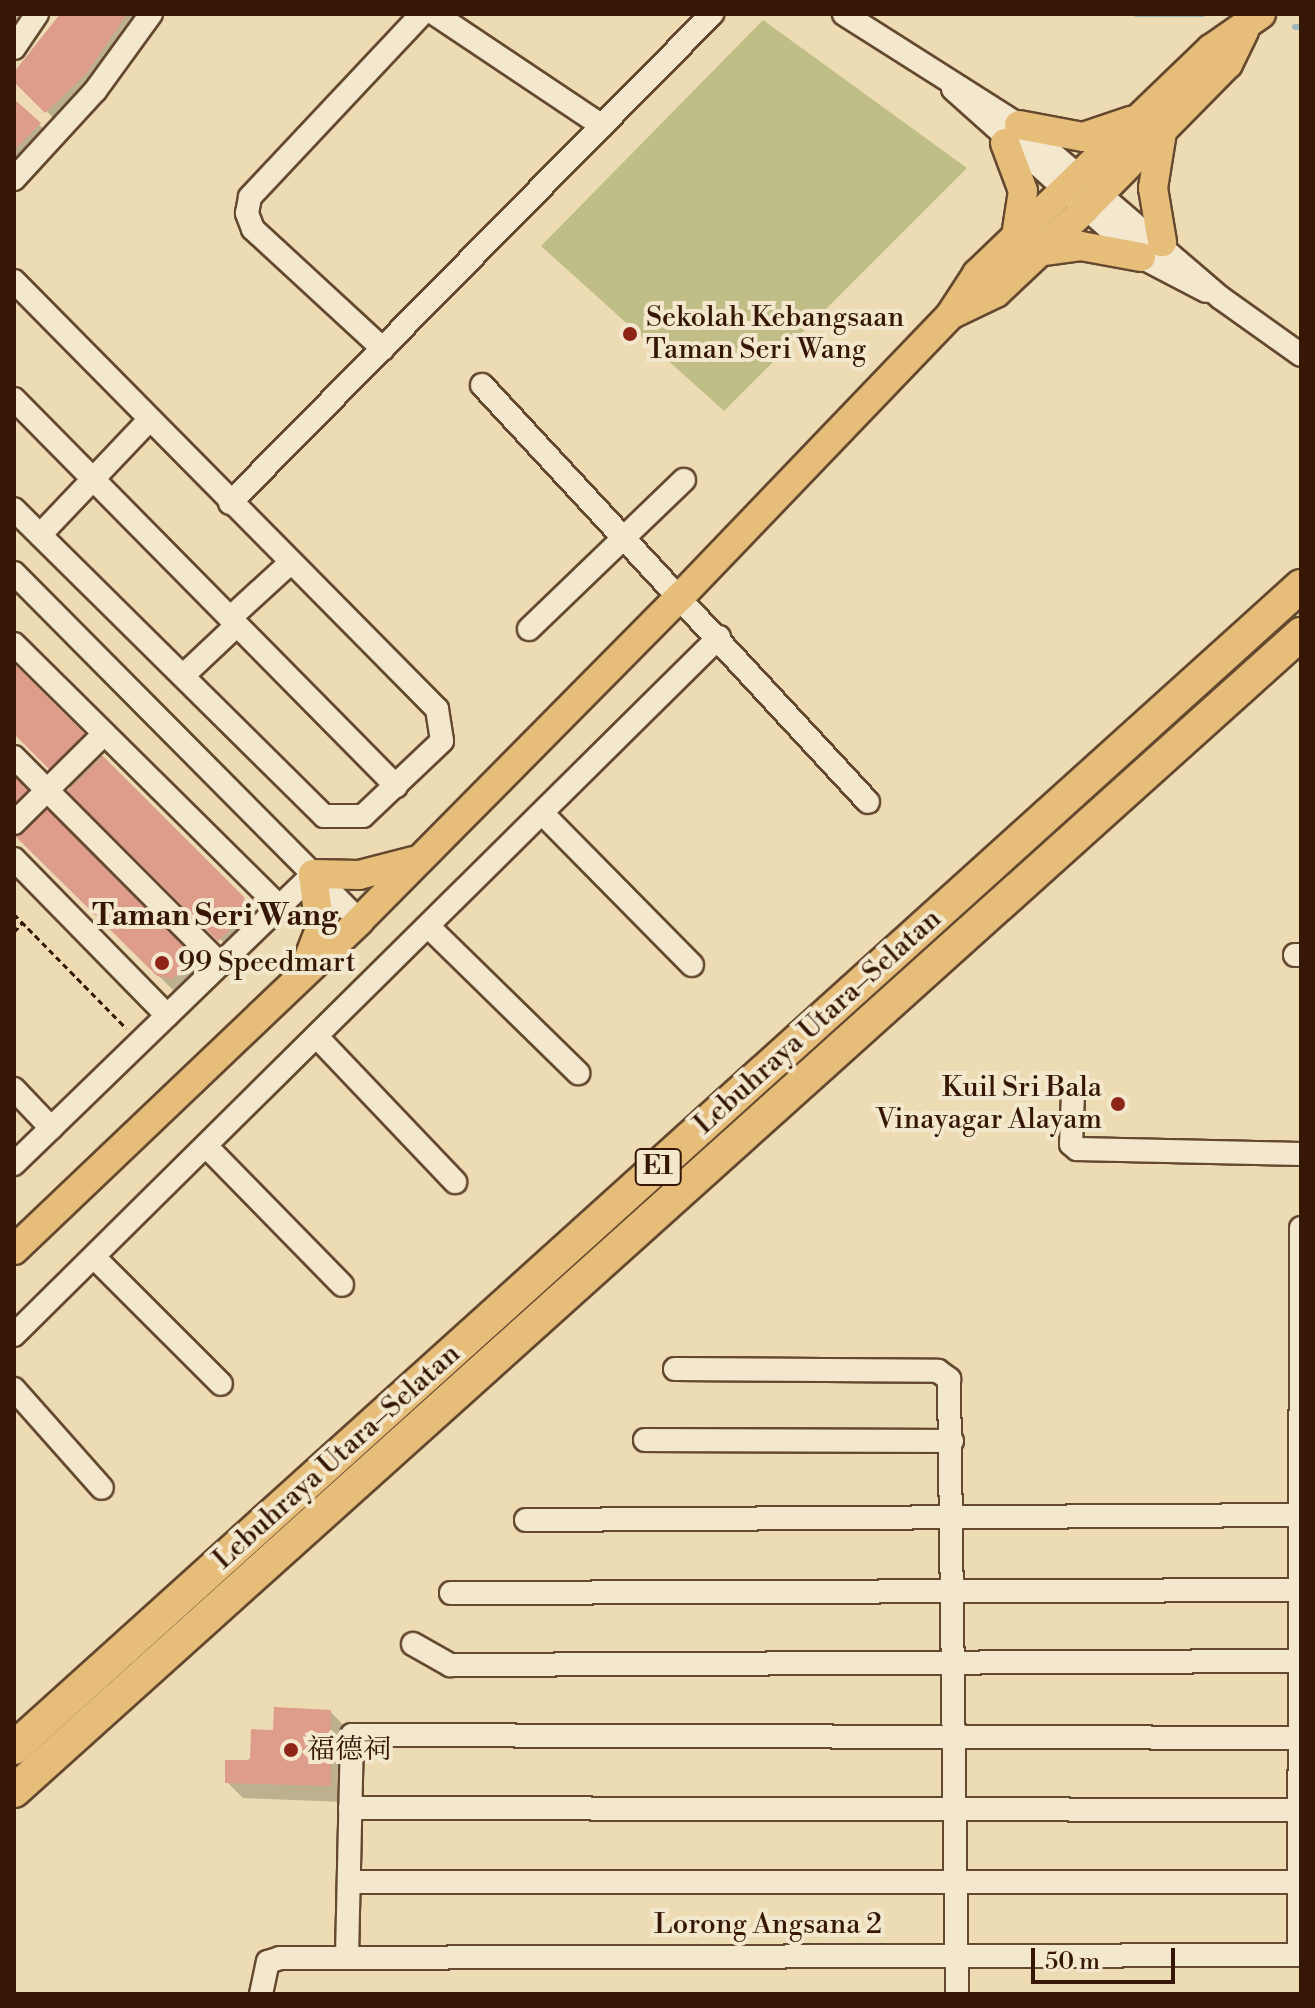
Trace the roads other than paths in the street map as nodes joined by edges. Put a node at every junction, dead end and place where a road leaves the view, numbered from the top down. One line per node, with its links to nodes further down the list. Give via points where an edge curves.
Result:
1 (37, 14): 8 (street)
2 (151, 14): 12 (street, via 95,91)
3 (422, 14): 17 (street, via 250,197 247,213 253,229)
4 (435, 14): 10 (street)
5 (712, 14): 10 (street)
6 (844, 14): 11 (street, via 944,79)
7 (1252, 22): 9 (main road, via 1228,64)
8 (14, 48)
9 (1152, 123): 11 (main road, via 1083,137); 13 (main road); 15 (main road)
10 (602, 126): 17 (street)
11 (1012, 134): 13 (street); 14 (main road)
12 (14, 179)
13 (1082, 192): 14 (main road); 15 (street)
14 (1027, 244): 15 (main road); 31 (main road, via 951,314)
15 (1152, 250): 18 (street)
16 (14, 281): 21 (street)
17 (383, 349): 24 (street)
18 (1301, 355)
19 (482, 385): 27 (street)
20 (14, 399): 22 (street)
21 (149, 420): 22 (street); 24 (street)
22 (94, 480): 26 (street); 32 (street)
23 (684, 480): 27 (street)
24 (230, 503): 28 (street)
25 (14, 509): 26 (street)
26 (40, 535): 37 (street)
27 (626, 536): 31 (street); 33 (street)
28 (290, 563): 32 (street); 40 (street, via 437,709 442,741)
29 (14, 573): 47 (street)
30 (1301, 586): 92 (highway, Lebuhraya Utara–Selatan / E1)
31 (681, 596): 35 (street); 46 (main road)
32 (234, 621): 37 (street); 40 (street)
33 (529, 629)
34 (1301, 634): 93 (highway, Lebuhraya Utara–Selatan / E1)
35 (719, 637): 42 (street); 43 (street)
36 (14, 644): 38 (street)
37 (186, 673): 40 (street, via 324,816 363,816)
38 (104, 734): 41 (street); 48 (street)
39 (14, 757): 41 (street)
40 (396, 786)
41 (47, 790): 44 (street); 51 (street)
42 (868, 802)
43 (543, 814): 50 (street); 52 (street)
44 (14, 823)
45 (14, 859): 54 (street)
46 (418, 860): 47 (main road, via 368,874); 49 (main road)
47 (313, 874): 48 (street); 49 (street); 53 (main road, via 320,929)
48 (279, 906): 51 (street)
49 (359, 921): 53 (main road)
50 (429, 927): 55 (street); 56 (street)
51 (220, 964): 54 (street)
52 (692, 965)
53 (302, 976): 64 (main road)
54 (167, 1015): 59 (street)
55 (318, 1038): 60 (street); 63 (street)
56 (578, 1073)
57 (14, 1089): 59 (street)
58 (1073, 1093): 61 (street, via 1071,1144 1077,1149)
59 (51, 1128): 62 (street)
60 (209, 1149): 68 (street); 69 (street)
61 (1301, 1154)
62 (14, 1164)
63 (455, 1182)
64 (41, 1227): 66 (main road); 67 (main road)
65 (1301, 1228): 73 (street)
66 (14, 1237)
67 (14, 1250)
68 (97, 1260): 70 (street); 72 (street)
69 (342, 1285)
70 (14, 1335)
71 (675, 1369): 76 (street, via 938,1371 952,1392)
72 (221, 1384)
73 (1301, 1386): 77 (street)
74 (14, 1389): 78 (street)
75 (645, 1440): 76 (street)
76 (952, 1441): 80 (street)
77 (1301, 1455): 79 (street)
78 (102, 1488)
79 (1300, 1515): 80 (street); 82 (street)
80 (953, 1516): 81 (street); 85 (street)
81 (526, 1520)
82 (1301, 1531): 83 (street)
83 (1300, 1590): 85 (street); 86 (street)
84 (451, 1593): 85 (street)
85 (953, 1593): 88 (street)
86 (1300, 1604): 89 (street)
87 (413, 1644): 88 (street, via 450,1665)
88 (954, 1660): 89 (street); 90 (street)
89 (1300, 1661): 91 (street)
90 (954, 1737): 91 (street); 94 (street, via 352,1735); 95 (street)
91 (1300, 1738): 96 (street)
92 (14, 1748)
93 (14, 1791)
94 (350, 1808): 95 (street); 97 (street)
95 (955, 1809): 96 (street); 98 (street)
96 (1299, 1810): 99 (street)
97 (349, 1882): 98 (street); 102 (street)
98 (955, 1882): 99 (street); 100 (street)
99 (1299, 1882): 101 (street)
100 (956, 1955): 101 (street, Lorong Angsana 2); 102 (street, Lorong Angsana 2); 104 (street)
101 (1300, 1955)
102 (347, 1956): 103 (street, Lorong Angsana 2, via 268,1962)
103 (261, 1994)
104 (957, 1994)

